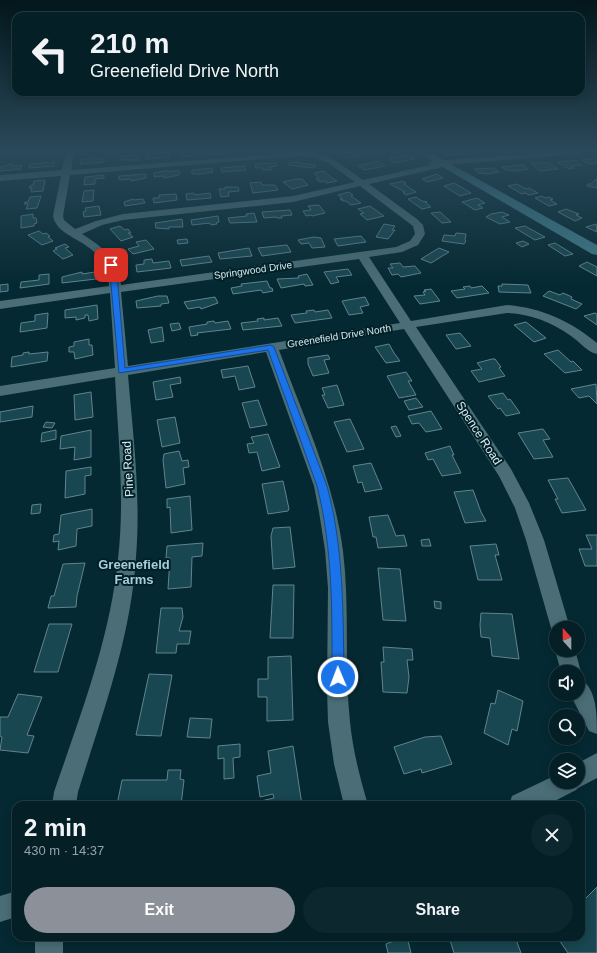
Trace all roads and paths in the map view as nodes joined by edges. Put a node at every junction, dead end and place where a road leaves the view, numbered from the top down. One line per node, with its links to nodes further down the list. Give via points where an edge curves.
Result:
1 (62, 196): 5 (street, Pine Road, via 58,216 63,224)
2 (299, 196): 5 (street, via 278,201 130,216 99,223)
3 (379, 196): 7 (street, Springwood Drive, via 414,221 420,230 418,239 408,247 398,250)
4 (501, 196): 6 (main road)
5 (75, 233): 8 (street, Pine Road, via 94,244 106,256 114,274)
6 (597, 251)
7 (362, 255): 8 (street, Springwood Drive); 10 (street, Spence Road)
8 (115, 289): 9 (street, Springwood Drive); 13 (street, Pine Road)
9 (0, 305)
10 (409, 325): 11 (street, Greenefield Drive North); 12 (street, Greenefield Drive North, via 520,309 552,318); 15 (street, Spence Road, via 505,473 523,508)
11 (271, 347): 13 (street, Greenefield Drive North); 22 (street, via 328,509 337,588 339,721 344,759)
12 (597, 350)
13 (121, 371): 14 (street, Greenefield Drive North); 21 (street, Pine Road, via 129,483 130,536 125,579 105,672)
14 (0, 391)
15 (558, 621)
16 (585, 701): 17 (street)
17 (597, 723)
18 (597, 766): 19 (street)
19 (585, 772)
20 (554, 789): 23 (street)
21 (65, 801)
22 (355, 801)
23 (529, 801)
24 (12, 905): 25 (street)
25 (0, 909)
26 (49, 941): 27 (street)
27 (49, 953)

